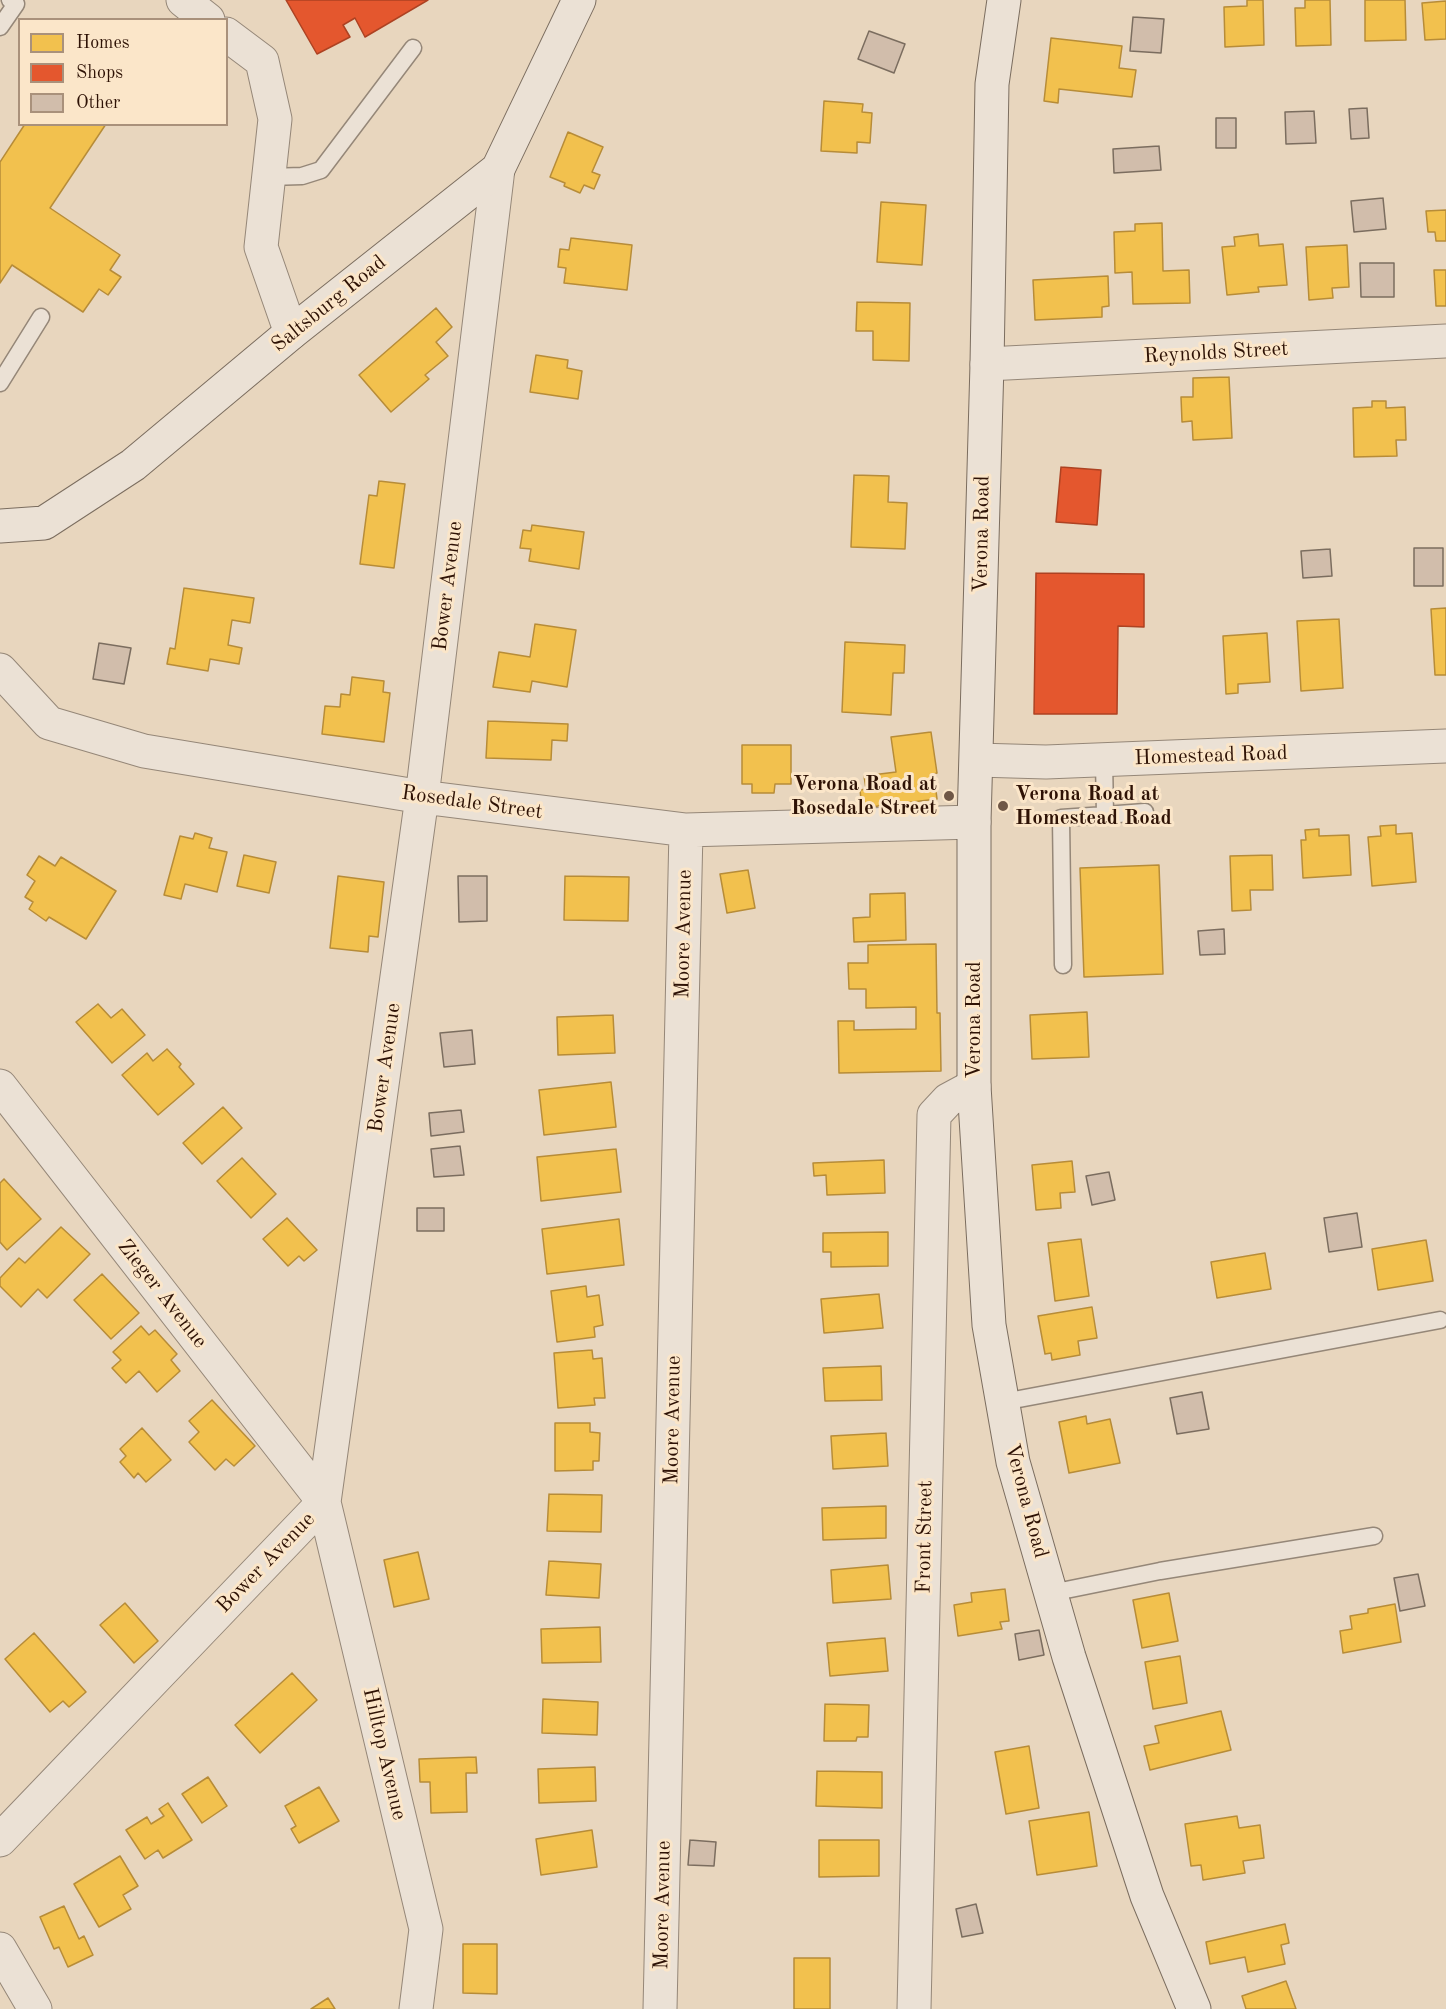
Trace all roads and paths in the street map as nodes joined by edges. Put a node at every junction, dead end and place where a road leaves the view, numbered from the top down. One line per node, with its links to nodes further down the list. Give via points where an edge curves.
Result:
1 (10, 0): 6 (lane, via 16,4)
2 (183, 0): 5 (street)
3 (579, 0): 9 (street, Saltsburg Road)
4 (1004, 0): 14 (street, Verona Road, via 992,84)
5 (206, 18)
6 (0, 27)
7 (228, 36): 10 (street, via 262,61 275,119)
8 (413, 48): 10 (lane, via 321,170 302,176)
9 (498, 169): 12 (street, Saltsburg Road); 21 (street, Bower Avenue)
10 (269, 177): 12 (street, via 261,247)
11 (41, 317): 15 (lane)
12 (291, 333): 16 (street, Saltsburg Road, via 133,465 44,523)
13 (1446, 341): 14 (street, Reynolds Street)
14 (987, 364): 19 (street, Verona Road)
15 (0, 383)
16 (0, 526)
17 (0, 670): 21 (street, Rosedale Street, via 49,723 144,751)
18 (1446, 746): 20 (street, Homestead Road)
19 (977, 760): 20 (street, Homestead Road); 24 (street, Verona Road)
20 (1104, 760): 23 (lane)
21 (422, 797): 25 (street, Rosedale Street); 31 (street, Bower Avenue)
22 (1145, 812): 23 (lane)
23 (1105, 815): 26 (lane, via 1061,818)
24 (974, 822): 25 (street, Rosedale Street); 28 (street, Verona Road)
25 (686, 830): 38 (street, Moore Avenue)
26 (1062, 965)
27 (0, 1086): 31 (street, Zieger Avenue)
28 (974, 1086): 30 (street, Verona Road, via 989,1325); 39 (street, Front Street, via 948,1100 934,1115)
29 (1440, 1320): 30 (lane)
30 (1003, 1402): 33 (street, Verona Road, via 1013,1462)
31 (324, 1502): 34 (street, Bower Avenue); 37 (street, Hilltop Avenue, via 426,1929)
32 (1374, 1536): 33 (lane)
33 (1051, 1593): 40 (street, Verona Road, via 1147,1896)
34 (0, 1840)
35 (0, 1949): 36 (street)
36 (35, 2009)
37 (416, 2009)
38 (660, 2009)
39 (914, 2009)
40 (1194, 2009)

